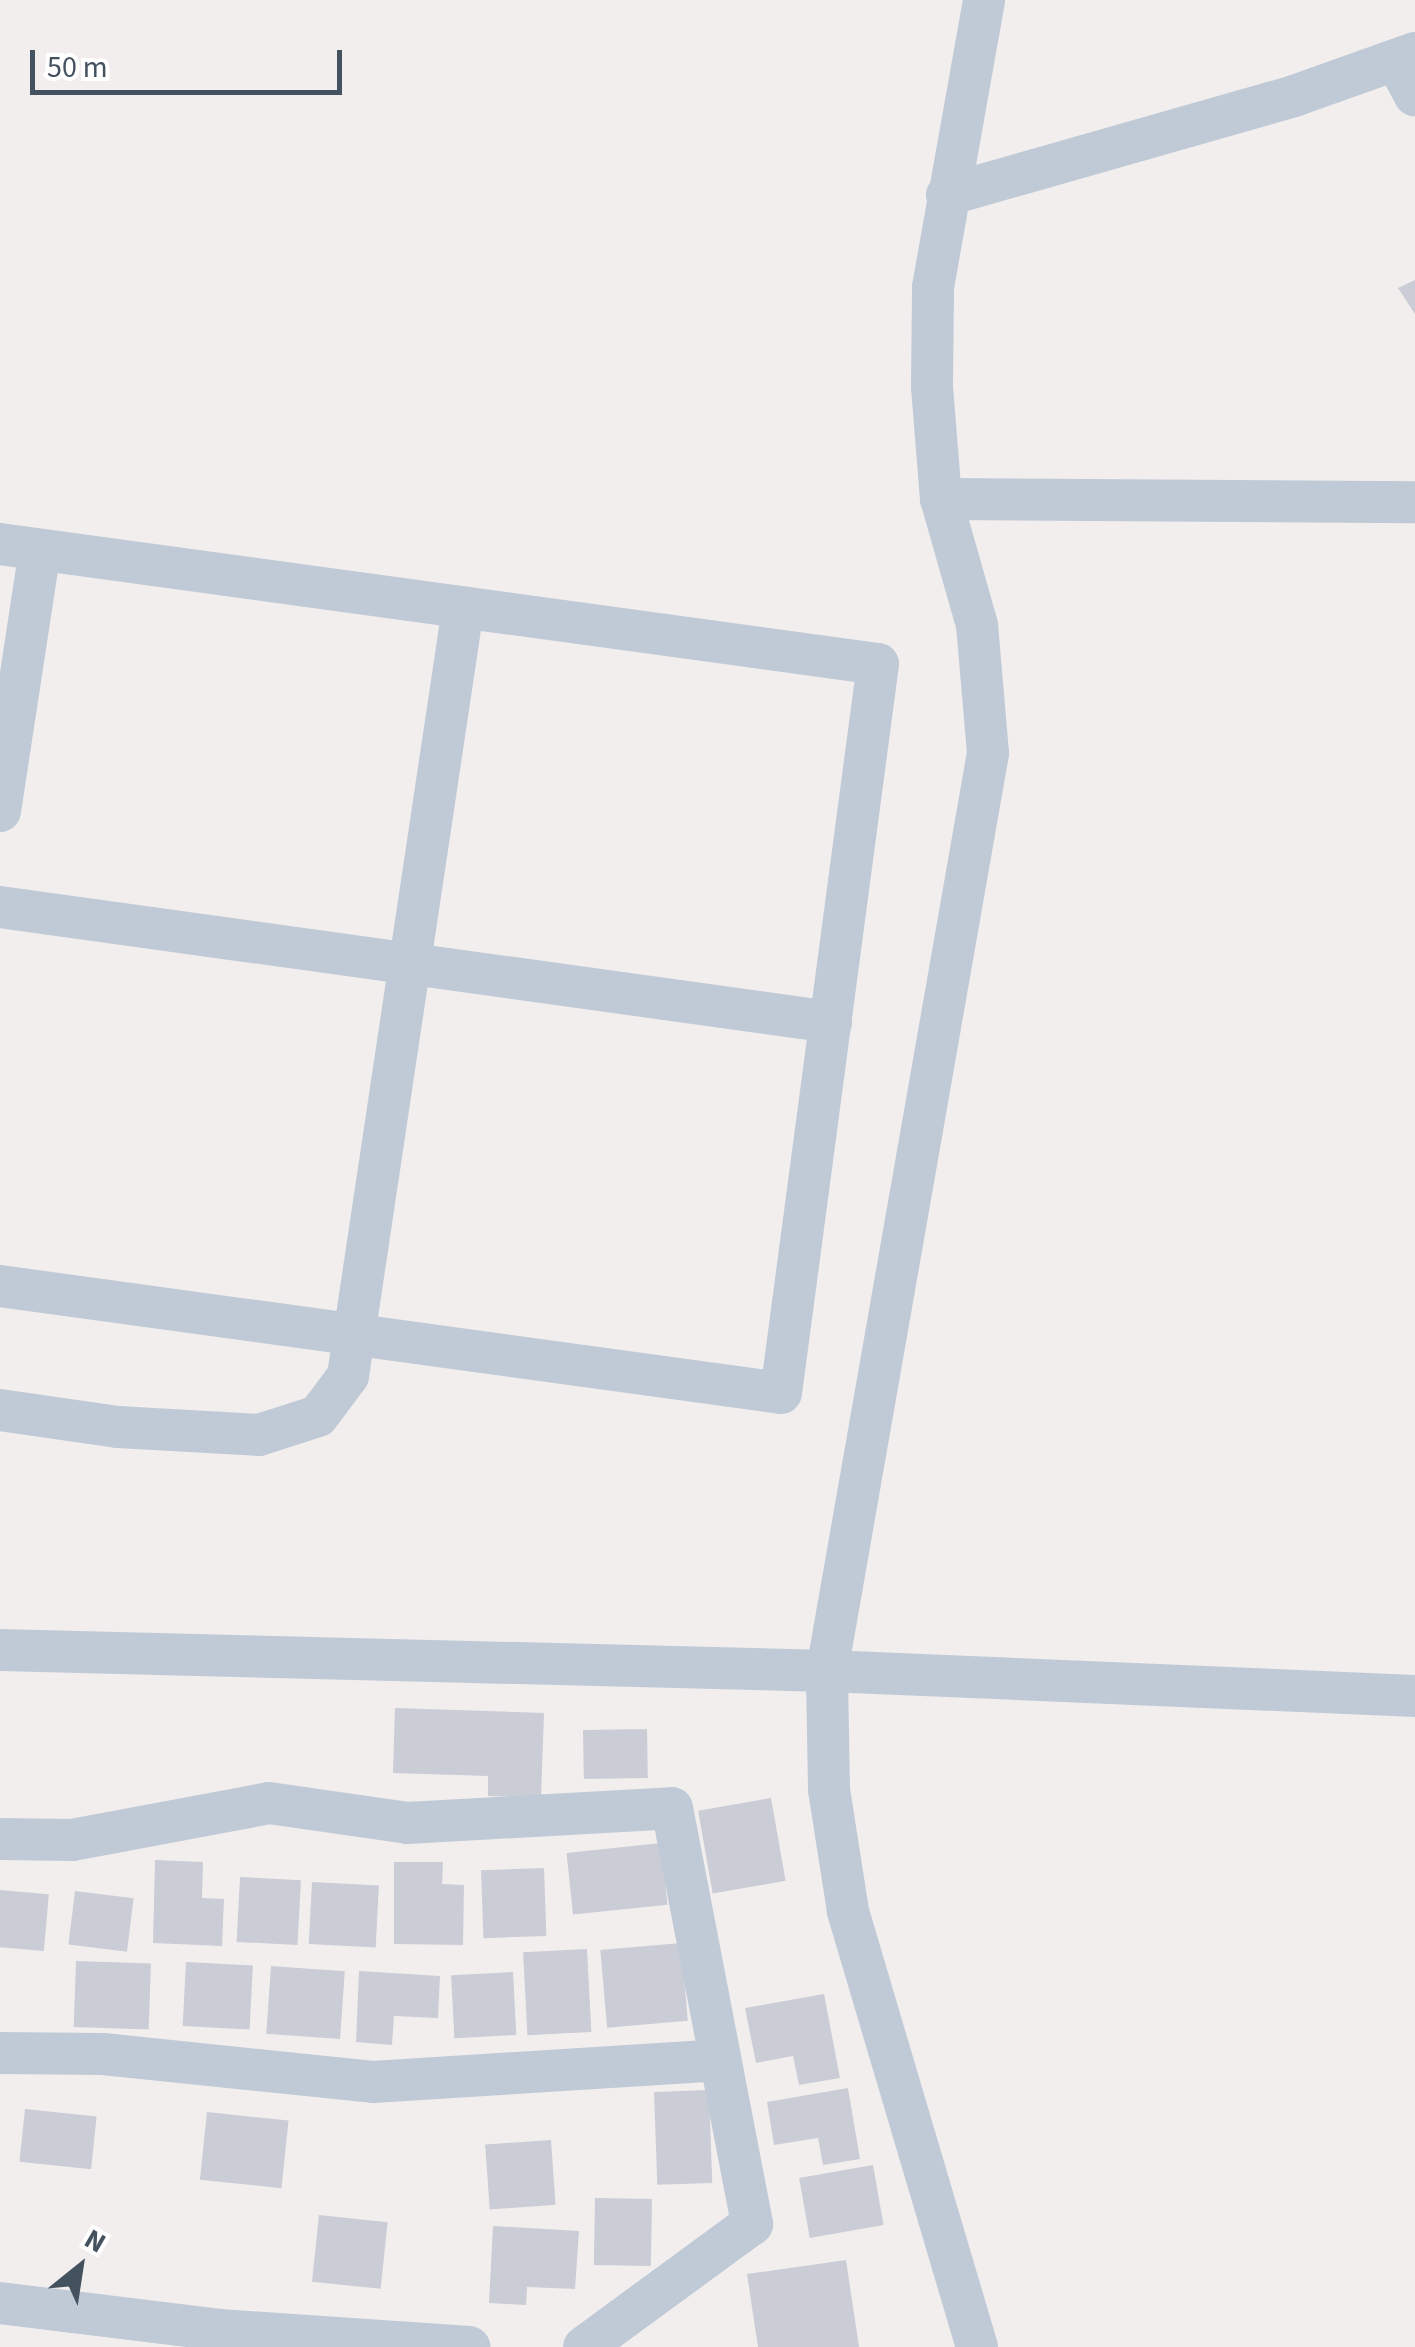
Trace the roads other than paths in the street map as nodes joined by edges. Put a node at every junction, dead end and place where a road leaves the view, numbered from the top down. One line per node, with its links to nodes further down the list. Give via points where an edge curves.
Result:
1 (984, 0): 3 (street)
2 (1409, 70): 3 (street, via 1294,96)
3 (948, 195): 4 (street, via 933,287)
4 (942, 498): 5 (street); 16 (street, via 977,625 988,753)
5 (1415, 502)
6 (20, 547): 7 (street); 8 (street)
7 (463, 608): 10 (street); 11 (street, via 878,664)
8 (0, 811)
9 (0, 907): 10 (street)
10 (412, 964): 11 (street); 13 (street)
11 (831, 1022): 13 (street, via 781,1393)
12 (0, 1286): 13 (street)
13 (359, 1335): 14 (street, via 353,1364 332,1402 318,1416 280,1431 244,1436 118,1427)
14 (0, 1410)
15 (0, 1650): 16 (street)
16 (826, 1672): 17 (street); 24 (street, via 829,1790 848,1911)
17 (1415, 1696)
18 (0, 1838): 20 (street, via 72,1840 269,1802 407,1823 672,1808)
19 (0, 2053): 20 (street, via 103,2054 373,2082)
20 (718, 2060): 23 (street, via 752,2224)
21 (0, 2303): 22 (street, via 219,2330)
22 (469, 2347)
23 (584, 2347)
24 (977, 2347)

